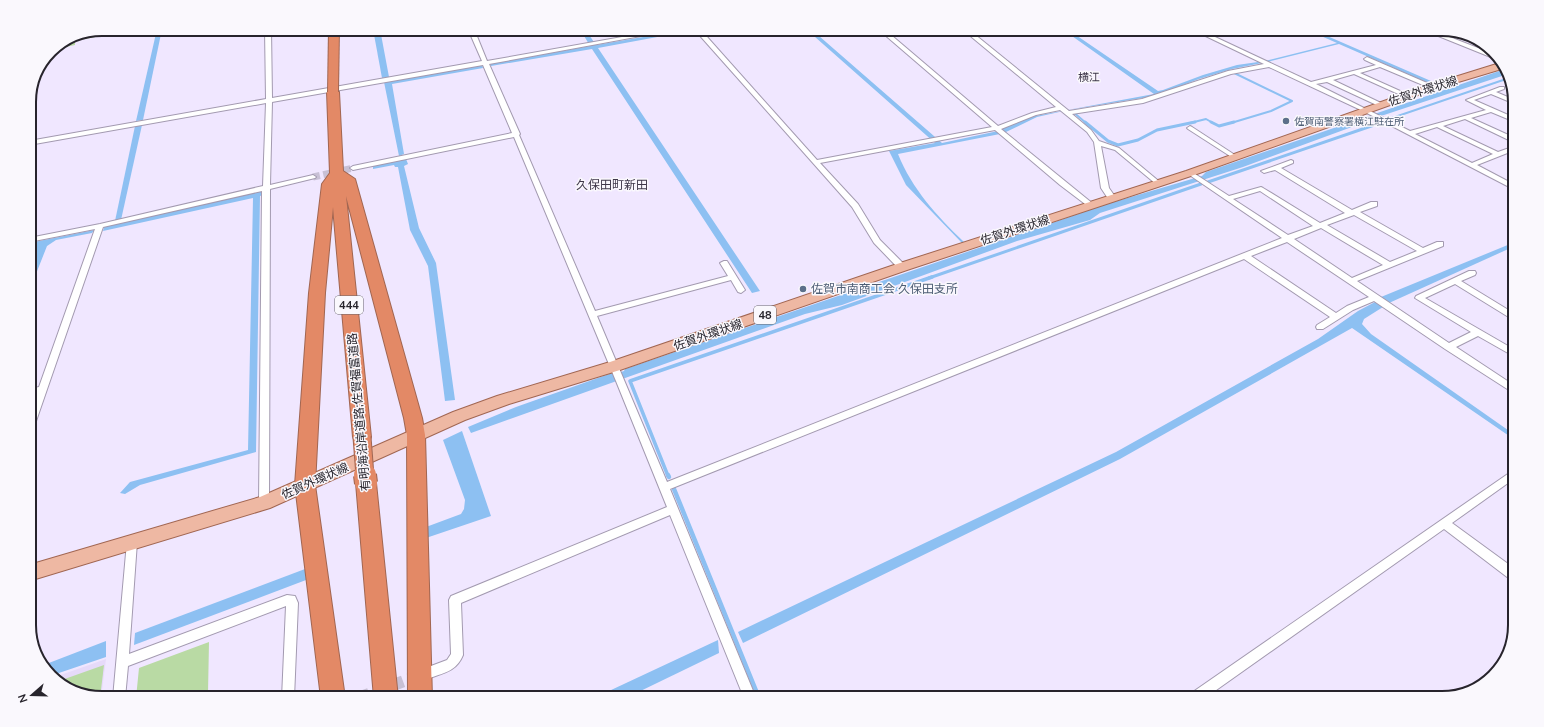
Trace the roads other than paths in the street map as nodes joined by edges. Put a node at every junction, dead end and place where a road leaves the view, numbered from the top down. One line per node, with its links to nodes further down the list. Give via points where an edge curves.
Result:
1 (268, 36): 24 (street)
2 (334, 36): 48 (highway, 有明海沿岸道路;佐賀福富道路 / 444, bridge, via 333,92)
3 (474, 36): 13 (street)
4 (636, 36): 13 (street)
5 (702, 36): 42 (street)
6 (889, 36): 33 (street)
7 (974, 36): 26 (street)
8 (1209, 36): 12 (street)
9 (1442, 36): 10 (street)
10 (1488, 54)
11 (1367, 59): 14 (street)
12 (1266, 63): 18 (street); 26 (street, via 1151,99)
13 (487, 64): 24 (street); 35 (street)
14 (1381, 64): 16 (street); 19 (street)
15 (1498, 67): 19 (main road, 佐賀外環状線 / 48)
16 (1354, 72): 17 (street); 22 (street)
17 (1326, 79): 18 (street); 28 (street)
18 (1311, 84): 27 (street)
19 (1432, 87): 22 (main road, 佐賀外環状線 / 48)
20 (1502, 88): 21 (street)
21 (1490, 92): 23 (street); 25 (street, via 1469,100)
22 (1407, 96): 28 (main road, 佐賀外環状線 / 48)
23 (1508, 99)
24 (269, 100): 37 (street); 53 (street)
25 (1491, 110): 29 (street); 30 (street)
26 (1069, 111): 33 (street, via 1034,114); 38 (street)
27 (1366, 111): 28 (main road, 佐賀外環状線 / 48); 41 (main road, 佐賀外環状線 / 48)
28 (1380, 111): 34 (street)
29 (1465, 117): 31 (street); 36 (street)
30 (1508, 117)
31 (1437, 125): 34 (street); 40 (street)
32 (1190, 128): 41 (street)
33 (1000, 130): 42 (street); 57 (street)
34 (1410, 133): 44 (street)
35 (517, 134): 45 (street); 75 (street)
36 (1508, 138)
37 (36, 142)
38 (1097, 142): 51 (street, via 1118,149); 54 (street, via 1105,188)
39 (1508, 151): 40 (street)
40 (1499, 155): 44 (street)
41 (1234, 157): 50 (main road, 佐賀外環状線 / 48)
42 (816, 162): 68 (street, via 855,206 877,241)
43 (1291, 162): 46 (street)
44 (1472, 165): 52 (street)
45 (353, 168)
46 (1275, 168): 47 (street); 58 (street)
47 (1264, 171)
48 (337, 173): 87 (highway, via 348,180); 89 (highway, via 329,184 317,293); 102 (highway, 有明海沿岸道路;佐賀福富道路 / 444, bridge)
49 (313, 177): 53 (street)
50 (1196, 177): 51 (main road, 佐賀外環状線 / 48); 55 (street)
51 (1158, 183): 54 (main road, 佐賀外環状線 / 48)
52 (1508, 184)
53 (266, 189): 59 (street); 91 (street)
54 (1112, 198): 57 (main road, 佐賀外環状線 / 48)
55 (1228, 198): 60 (street, via 1262,189); 61 (street)
56 (1374, 204): 58 (street)
57 (1089, 206): 68 (main road, 佐賀外環状線 / 48)
58 (1353, 213): 60 (street); 64 (street)
59 (100, 226): 62 (street); 84 (street)
60 (1320, 226): 61 (street); 67 (street)
61 (1288, 238): 65 (street); 71 (street)
62 (36, 239)
63 (1440, 244): 64 (street)
64 (1423, 251): 67 (street)
65 (1244, 256): 77 (street); 90 (street)
66 (724, 263): 70 (street)
67 (1389, 265): 71 (street)
68 (902, 267): 82 (main road, 佐賀外環状線 / 48)
69 (1472, 273): 72 (street)
70 (733, 277): 73 (street); 75 (street)
71 (1351, 281): 74 (street)
72 (1455, 281): 76 (street); 79 (street, via 1419,298)
73 (741, 290)
74 (1375, 298): 77 (street); 80 (street)
75 (593, 314): 82 (street)
76 (1508, 314)
77 (1336, 317): 78 (street)
78 (1320, 327)
79 (1477, 333): 80 (street); 81 (street)
80 (1448, 347): 83 (street)
81 (1508, 350)
82 (616, 368): 87 (main road, 佐賀外環状線 / 48, via 503,400); 90 (street)
83 (1508, 386)
84 (42, 389): 85 (street); 86 (street)
85 (36, 390)
86 (36, 407)
87 (416, 435): 89 (main road, 佐賀外環状線 / 48); 103 (highway)
88 (1508, 478): 93 (street)
89 (305, 485): 91 (main road, 佐賀外環状線 / 48); 101 (highway)
90 (665, 487): 92 (street)
91 (264, 503): 94 (main road, 佐賀外環状線 / 48)
92 (674, 509): 98 (street, via 455,600 457,655 451,664); 104 (street)
93 (1444, 523): 96 (street); 105 (street)
94 (132, 542): 95 (main road, 佐賀外環状線 / 48); 97 (street)
95 (36, 571)
96 (1508, 571)
97 (122, 662): 99 (street); 100 (street, via 291,600)
98 (427, 673)
99 (120, 691)
100 (288, 691)
101 (331, 691)
102 (385, 691)
103 (420, 691)
104 (747, 691)
105 (1204, 691)

